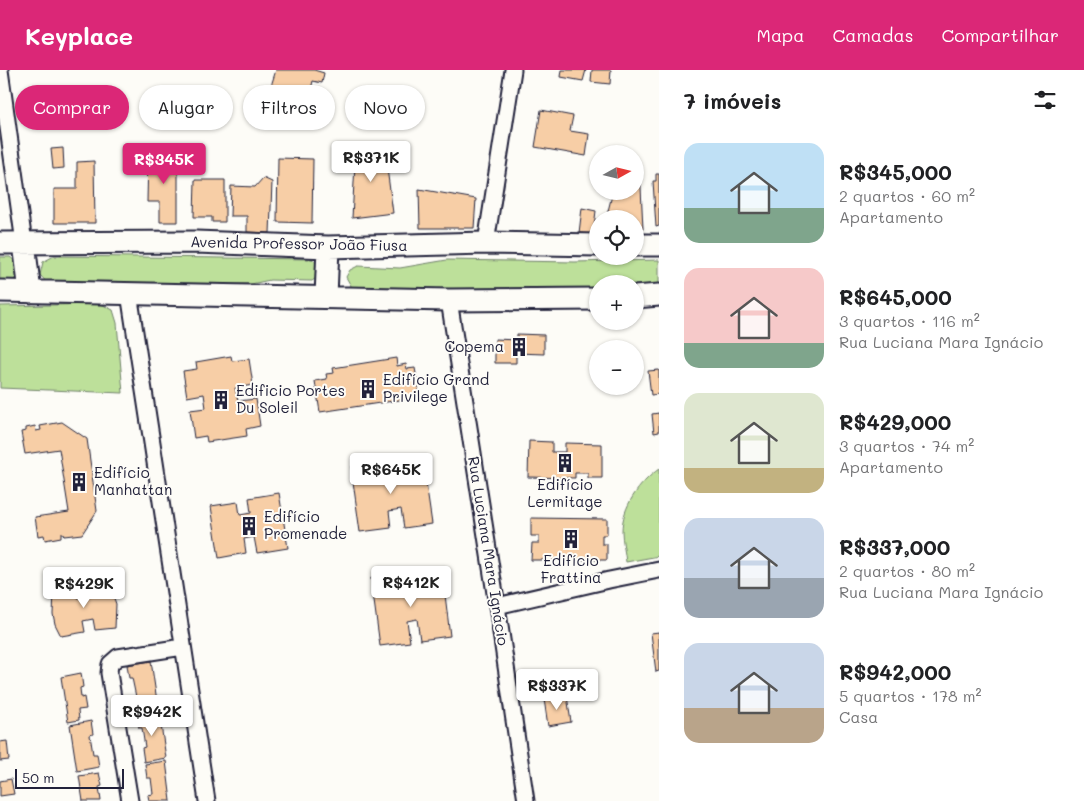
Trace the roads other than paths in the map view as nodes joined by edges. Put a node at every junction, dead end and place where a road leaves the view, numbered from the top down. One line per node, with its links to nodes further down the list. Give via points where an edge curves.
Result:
1 (0, 70): 4 (street)
2 (513, 70): 5 (street)
3 (0, 243): 4 (main road, Avenida Professor João Fiusa)
4 (24, 243): 9 (main road, Avenida Professor João Fiusa, via 196,242); 11 (main road)
5 (486, 243): 6 (main road, Avenida Professor João Fiusa); 9 (main road, Avenida Professor João Fiusa)
6 (589, 245)
7 (644, 245): 8 (main road)
8 (659, 245)
9 (328, 247): 15 (main road)
10 (0, 291): 11 (main road)
11 (30, 292): 12 (main road)
12 (129, 294): 15 (main road); 20 (street)
13 (659, 295): 14 (main road)
14 (644, 296)
15 (326, 297): 17 (main road)
16 (589, 299): 17 (main road)
17 (449, 300): 19 (street, Rua Luciana Mara Ignácio)
18 (659, 570): 19 (street)
19 (497, 606): 23 (street, Rua Luciana Mara Ignácio)
20 (183, 647): 21 (street, via 118,657 110,664); 22 (street)
21 (130, 801)
22 (207, 801)
23 (526, 801)

